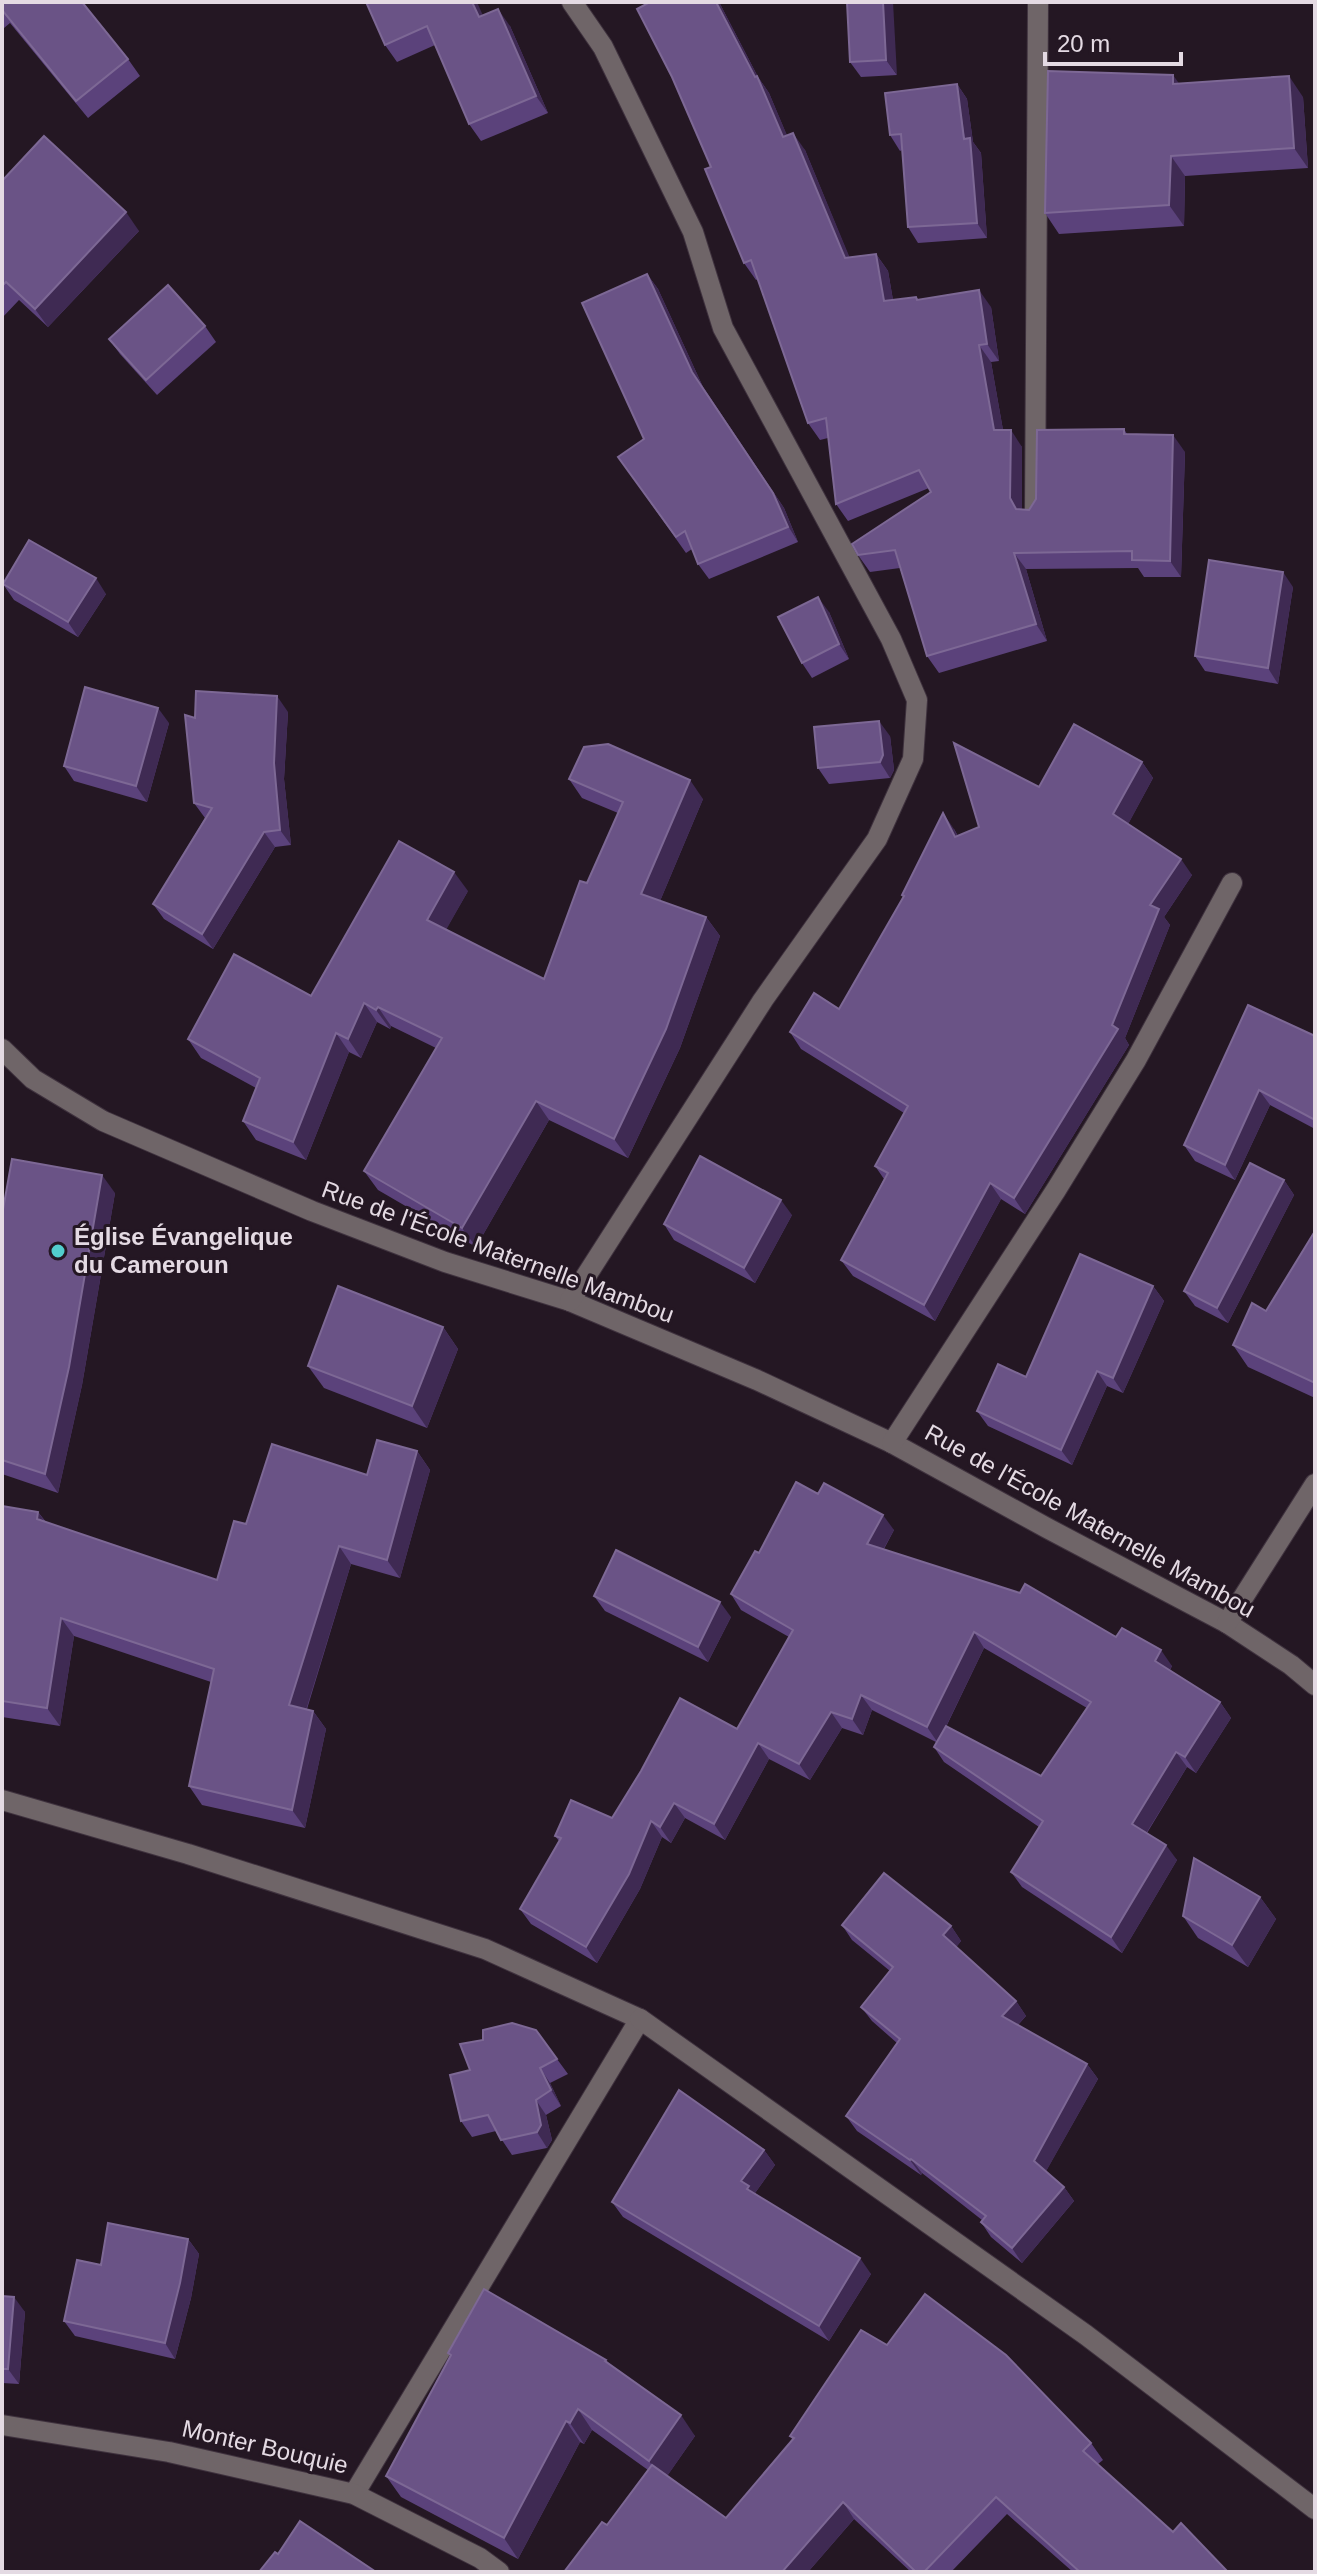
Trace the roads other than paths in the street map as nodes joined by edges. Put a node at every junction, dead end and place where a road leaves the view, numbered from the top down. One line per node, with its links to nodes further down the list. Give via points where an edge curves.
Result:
1 (572, 2): 6 (street, via 603,47 693,232 723,328 891,639 917,700 913,759 877,839 763,1000)
2 (1038, 2): 3 (street)
3 (1035, 515)
4 (1232, 883): 7 (street, via 1136,1060)
5 (2, 1049): 6 (street, Rue de l'École Maternelle Mambou, via 33,1079 103,1121 445,1262)
6 (570, 1301): 7 (street, Rue de l'École Maternelle Mambou)
7 (892, 1443): 9 (street, Rue de l'École Maternelle Mambou)
8 (1315, 1484): 9 (street)
9 (1227, 1623): 10 (street, Rue de l'École Maternelle Mambou)
10 (1315, 1685)
11 (2, 1800): 12 (street, via 485,1949)
12 (640, 2019): 14 (street); 15 (street, via 1086,2335)
13 (2, 2425): 14 (street, Monter Bouquie, via 169,2452)
14 (354, 2494): 16 (street, Monter Bouquie)
15 (1315, 2509)
16 (499, 2572)

